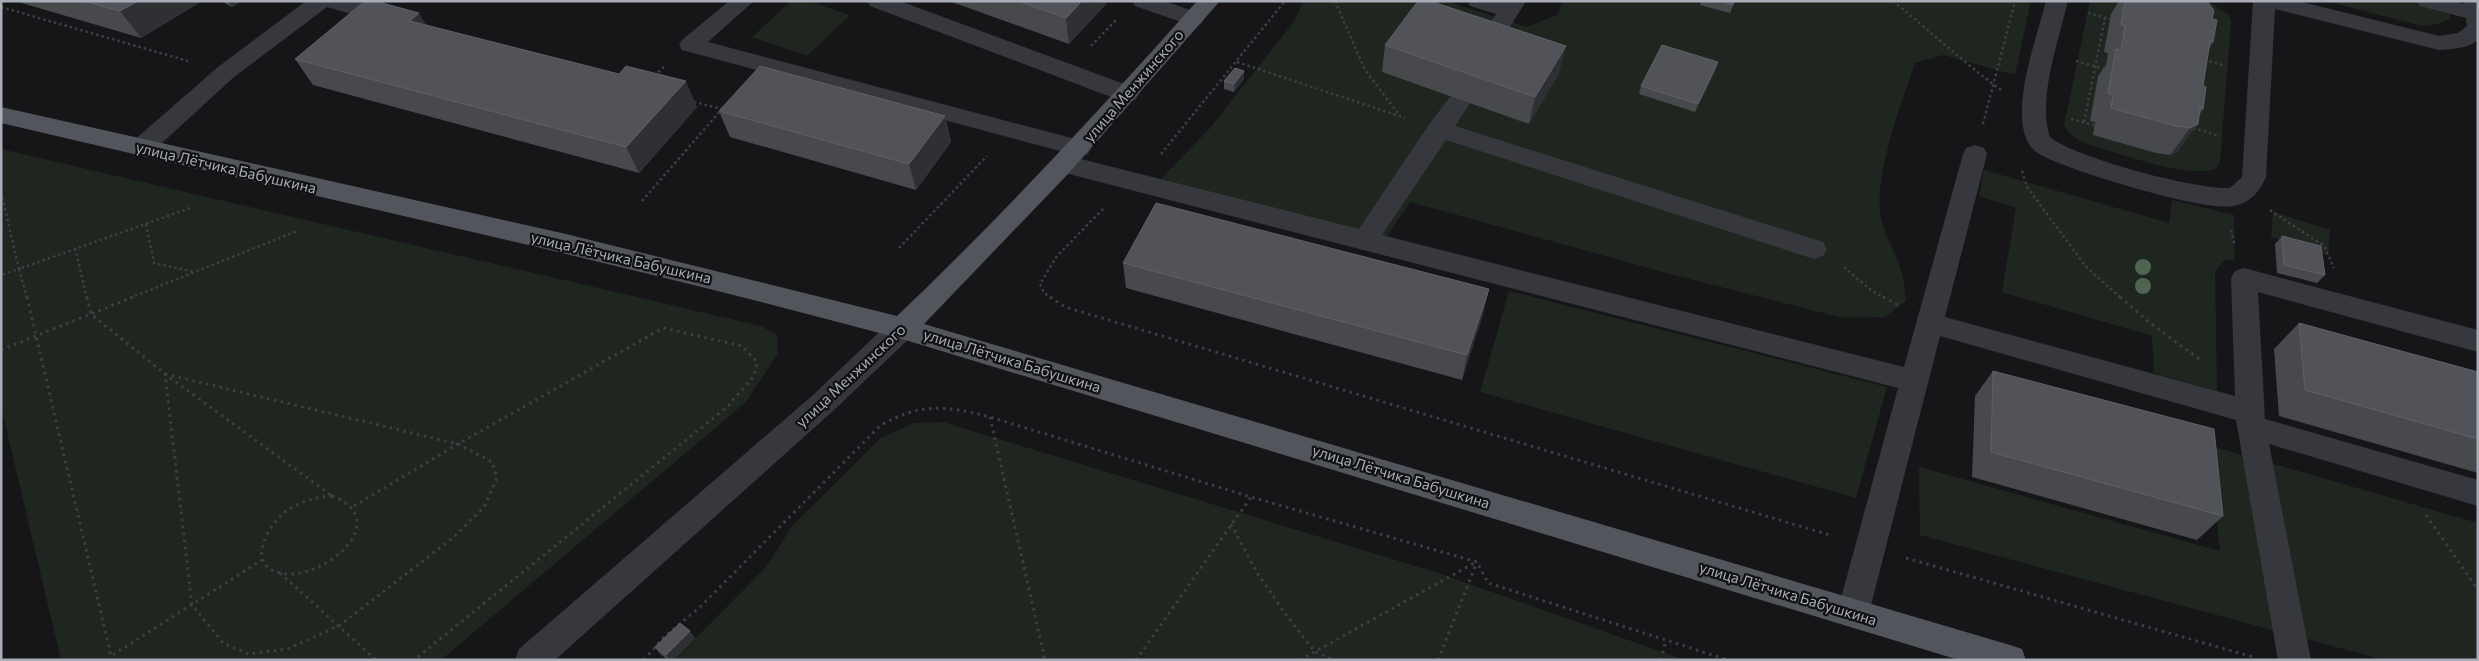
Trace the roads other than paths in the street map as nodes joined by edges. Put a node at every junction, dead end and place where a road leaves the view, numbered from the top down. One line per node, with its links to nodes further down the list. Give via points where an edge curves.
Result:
1 (321, 1): 21 (street, via 226,72)
2 (330, 1): 15 (street)
3 (743, 1): 23 (street, via 690,45)
4 (878, 1): 17 (street)
5 (1144, 1): 14 (street)
6 (1209, 1): 14 (main road, улица Менжинского)
7 (1478, 1): 12 (street)
8 (2057, 1): 9 (street, via 2035,97 2033,120 2039,140 2065,156 2219,199 2242,192 2254,177)
9 (2264, 1)
10 (2269, 1): 13 (street, via 2439,43 2464,40 2478,28)
11 (2428, 1): 13 (street)
12 (1512, 6): 16 (street)
13 (2476, 8)
14 (1193, 19): 17 (main road, улица Менжинского)
15 (414, 25)
16 (1489, 43)
17 (1127, 94): 23 (main road, улица Менжинского)
18 (1460, 100): 20 (street)
19 (1, 115): 21 (main road, улица Лётчика Бабушкина)
20 (1439, 129): 24 (street); 25 (street)
21 (140, 148): 27 (main road, улица Лётчика Бабушкина, via 677,270)
22 (1975, 154): 26 (street)
23 (1072, 156): 24 (street, via 1133,182); 27 (main road, улица Менжинского, via 968,266)
24 (1365, 241): 29 (street)
25 (1814, 249)
26 (1930, 323): 29 (street); 30 (street)
27 (902, 328): 32 (main road, улица Лётчика Бабушкина); 33 (street, улица Менжинского, via 823,403)
28 (2478, 341): 30 (street, via 2244,278)
29 (1915, 381): 32 (street)
30 (2250, 414): 31 (street, via 2392,468); 35 (street)
31 (2478, 493)
32 (1853, 613): 34 (main road, улица Лётчика Бабушкина)
33 (531, 660)
34 (2010, 660)
35 (2295, 660)

